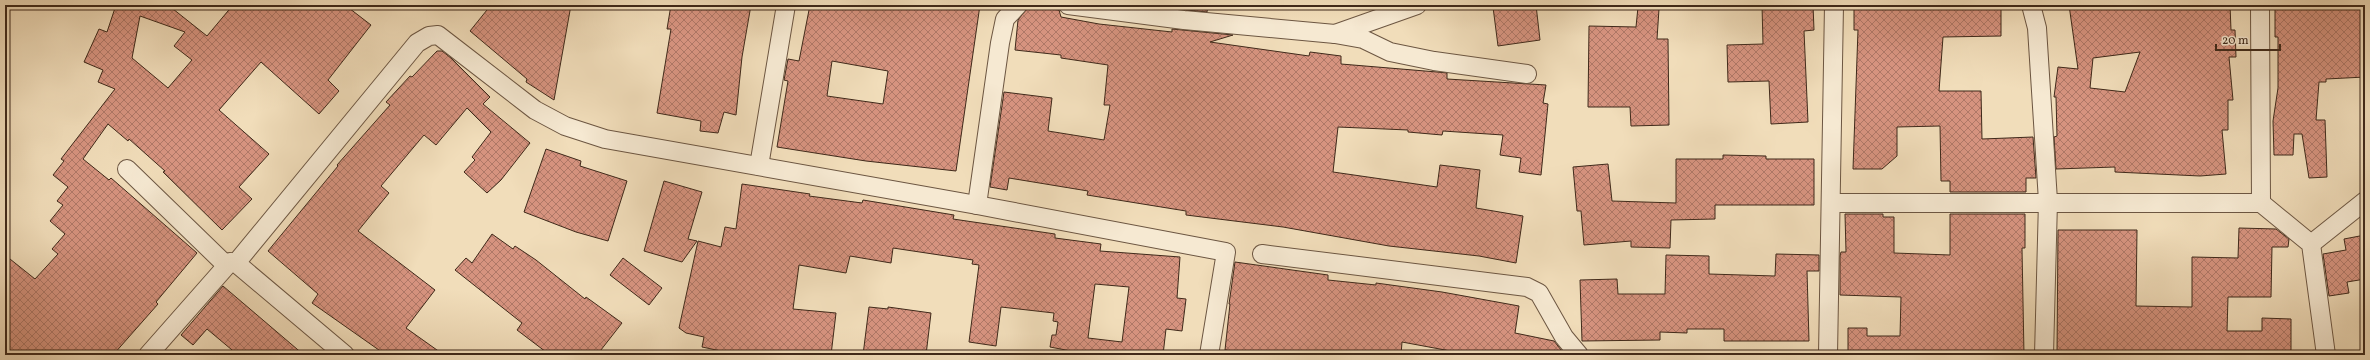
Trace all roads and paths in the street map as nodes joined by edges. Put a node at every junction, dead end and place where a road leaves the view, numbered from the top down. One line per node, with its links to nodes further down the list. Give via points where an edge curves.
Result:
1 (786, 5): 10 (street)
2 (1018, 5): 16 (street, via 1005,19 1000,43)
3 (1068, 5): 8 (street, via 1184,20)
4 (1417, 5): 8 (street)
5 (1834, 5): 14 (street)
6 (2031, 5): 12 (street, via 2038,28)
7 (2260, 5): 15 (street)
8 (1335, 34): 9 (street, via 1363,39 1390,52)
9 (1528, 74)
10 (759, 166): 16 (street); 19 (street, via 605,139 565,126 535,110 438,35 429,36 417,43)
11 (127, 169): 19 (street)
12 (2048, 201): 14 (street); 15 (street); 25 (street)
13 (2365, 201): 17 (street)
14 (1831, 203): 24 (street)
15 (2261, 203): 17 (street)
16 (978, 205): 22 (street, via 1226,252)
17 (2311, 244): 26 (street)
18 (1262, 254): 23 (street, via 1527,287 1539,293 1564,337)
19 (231, 264): 20 (street); 21 (street)
20 (148, 355)
21 (345, 355)
22 (1209, 355)
23 (1579, 355)
24 (1828, 355)
25 (2044, 355)
26 (2326, 355)

